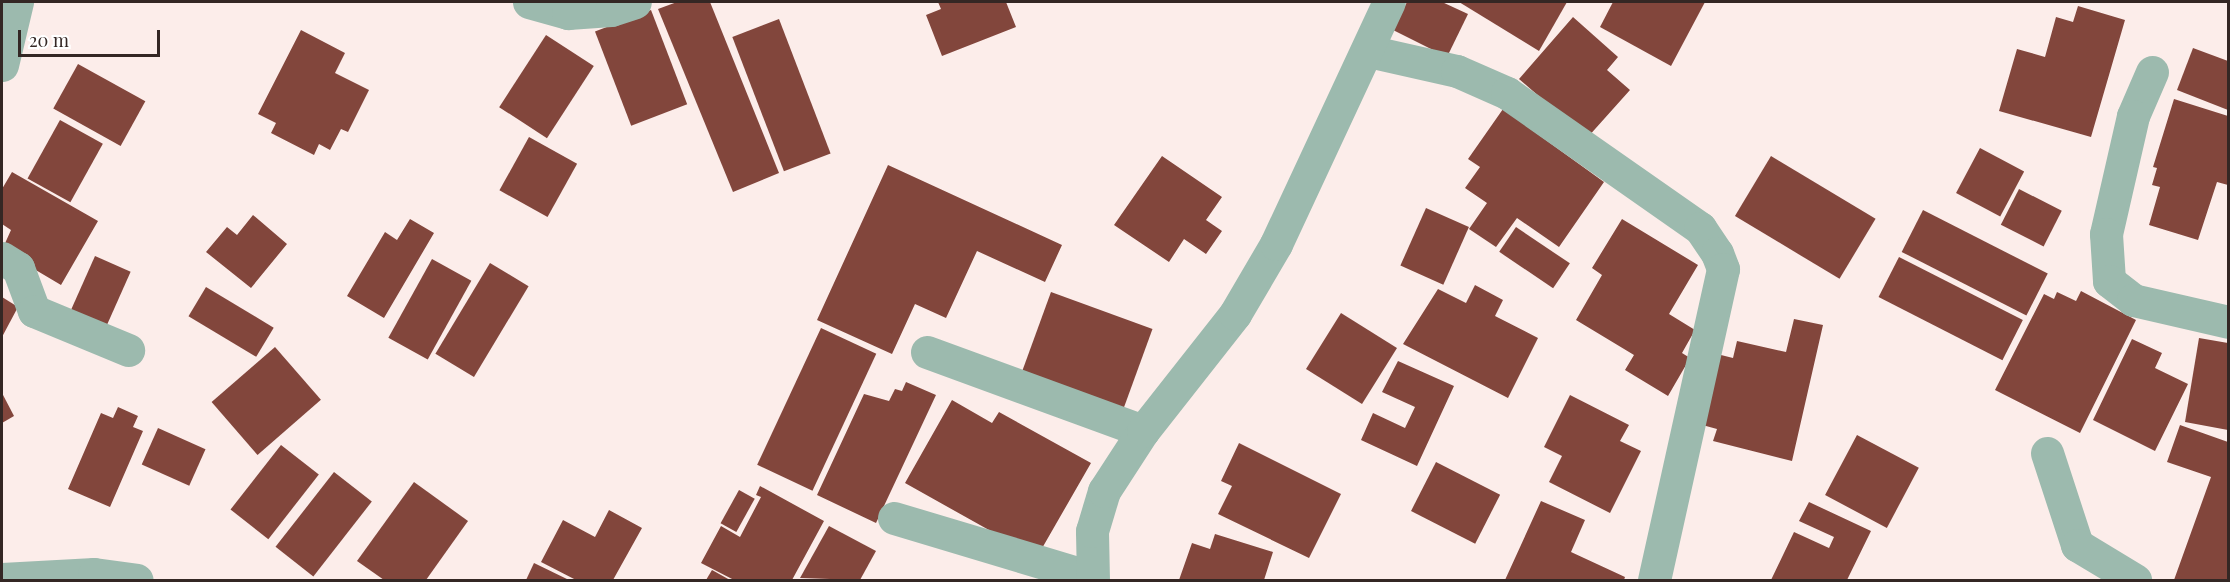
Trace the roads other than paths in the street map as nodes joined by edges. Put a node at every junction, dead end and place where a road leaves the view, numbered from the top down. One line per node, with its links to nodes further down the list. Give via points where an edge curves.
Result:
1 (17, 2): 6 (street)
2 (529, 2): 3 (street, via 568,13 611,10)
3 (635, 2)
4 (1389, 2): 5 (street)
5 (1368, 51): 12 (street, via 1319,159 1235,314); 18 (street, via 1457,71 1507,93 1700,228 1717,253 1723,269)
6 (2, 64)
7 (2152, 72): 9 (street, via 2133,116 2106,234 2109,281 2133,300)
8 (2, 258): 10 (street, via 18,268 33,311)
9 (2229, 322)
10 (128, 350)
11 (927, 352): 12 (street)
12 (1143, 431): 16 (street, via 1104,491 1092,531)
13 (2047, 453): 19 (street, via 2077,545)
14 (894, 518): 16 (street)
15 (2, 579): 17 (street, via 94,574)
16 (1092, 579)
17 (137, 580)
18 (1654, 580)
19 (2135, 580)

